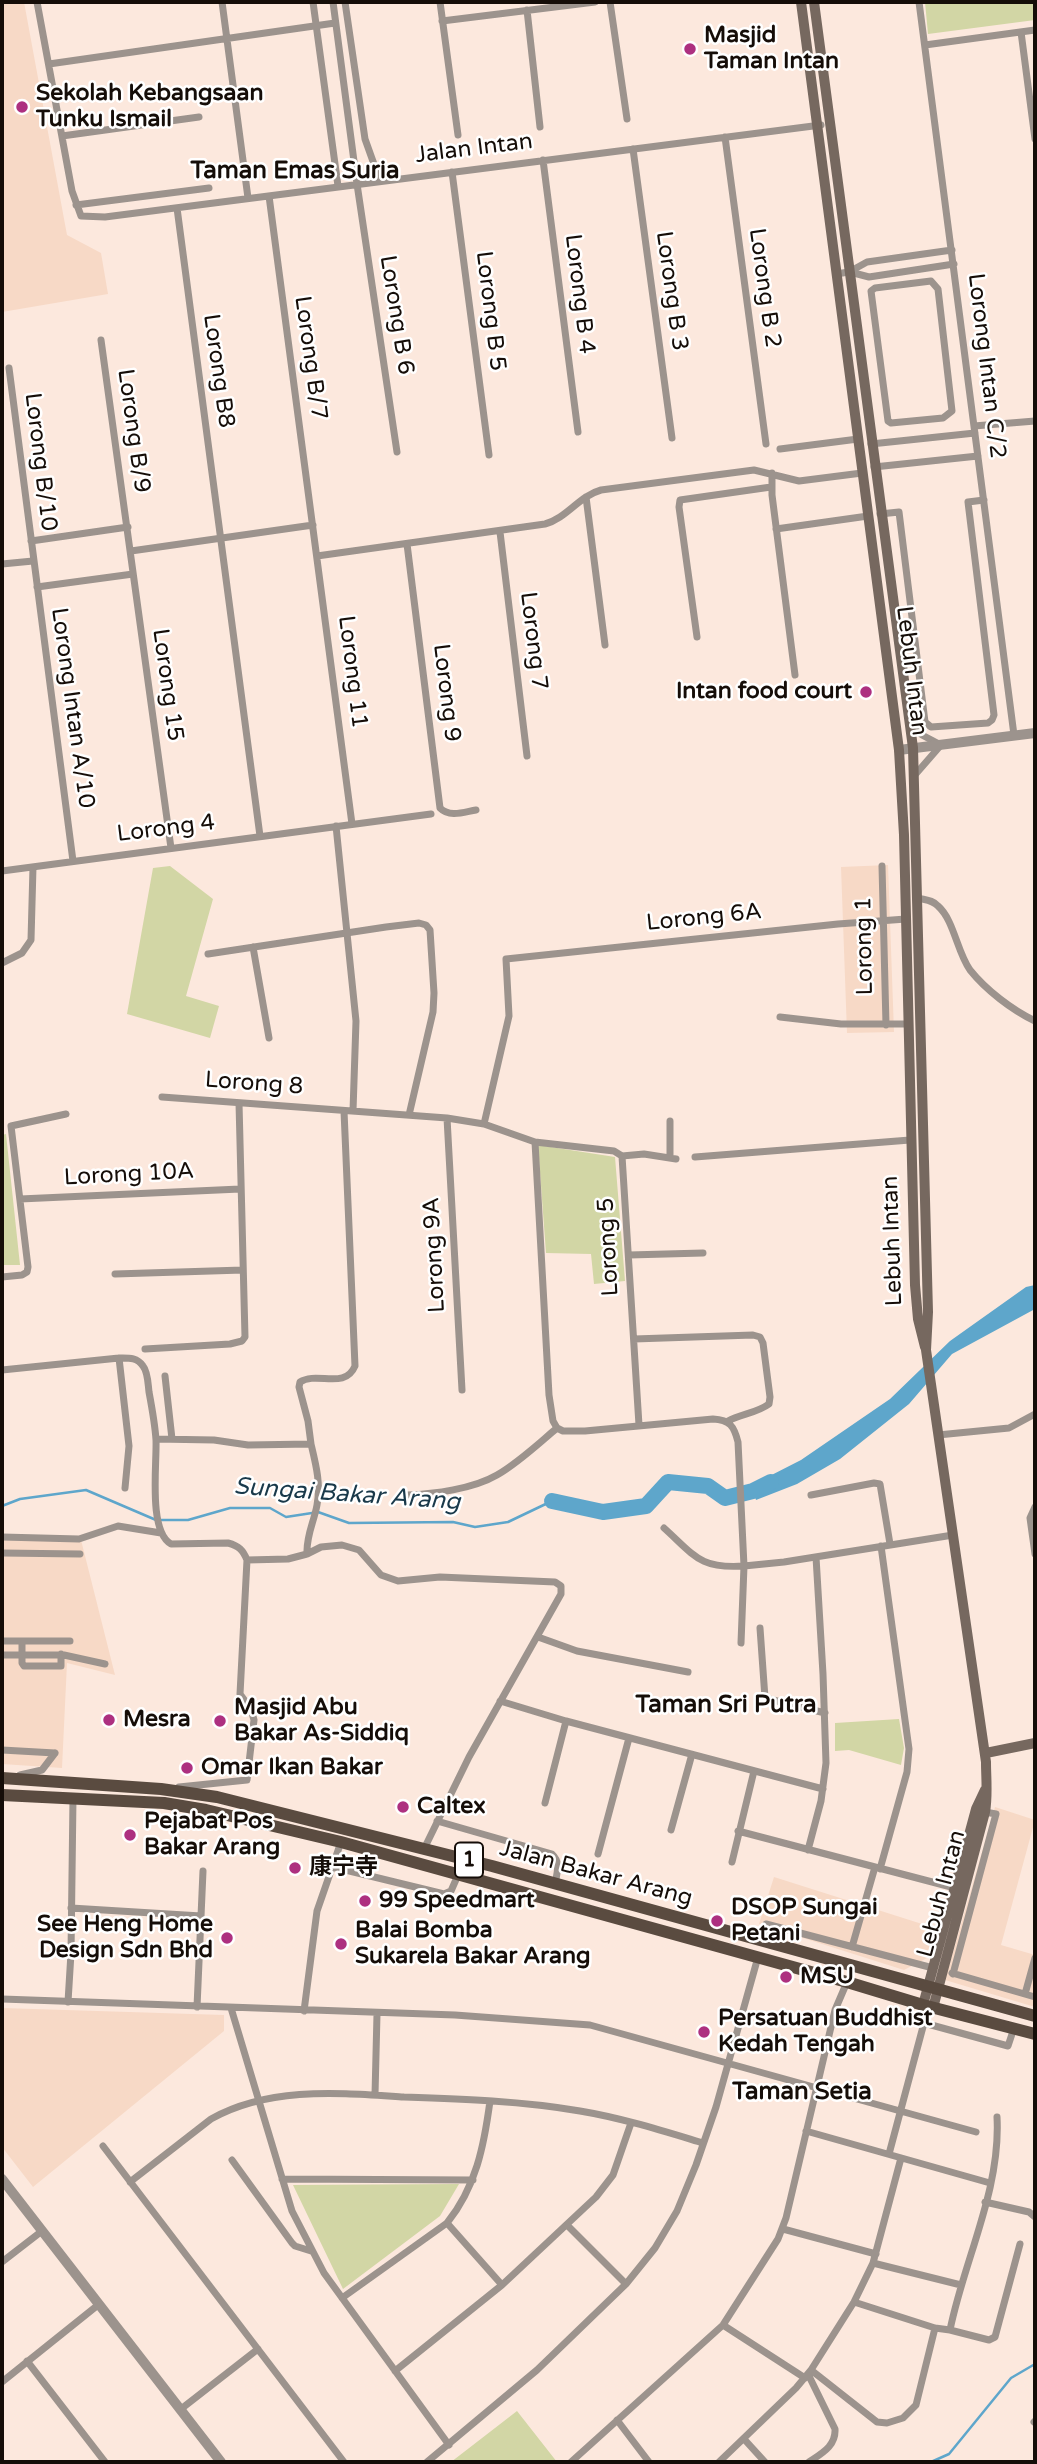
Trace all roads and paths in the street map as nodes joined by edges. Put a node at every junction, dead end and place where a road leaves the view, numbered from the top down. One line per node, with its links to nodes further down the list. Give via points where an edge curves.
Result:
1 (37, 2): 20 (street)
2 (222, 2): 18 (street)
3 (313, 2): 15 (street)
4 (332, 2): 14 (street, Lorong B 6)
5 (345, 2): 33 (street, via 365,139)
6 (440, 2): 13 (street)
7 (595, 2): 12 (street)
8 (610, 2): 22 (street)
9 (801, 2): 24 (main road, Lebuh Intan)
10 (814, 2): 23 (main road, Lebuh Intan)
11 (919, 2): 19 (street, Lorong Intan C/2)
12 (527, 10): 13 (street); 25 (street)
13 (443, 21): 26 (street)
14 (335, 23): 15 (street); 34 (street, Lorong B 6)
15 (316, 26): 18 (street); 35 (street)
16 (1035, 30): 17 (street)
17 (1021, 32): 19 (street); 29 (street)
18 (227, 39): 20 (street); 38 (street)
19 (925, 45): 41 (street, Lorong Intan C/2)
20 (49, 64): 27 (street)
21 (199, 117): 27 (street)
22 (627, 119)
23 (829, 124): 24 (street, Jalan Intan); 44 (main road, Lebuh Intan)
24 (816, 125): 28 (street, Jalan Intan); 46 (main road, Lebuh Intan)
25 (540, 127)
26 (458, 135)
27 (62, 136): 39 (street)
28 (724, 137): 30 (street, Jalan Intan); 58 (street, Lorong B 2)
29 (1035, 139)
30 (633, 149): 31 (street, Jalan Intan); 55 (street, Lorong B 3)
31 (543, 160): 32 (street, Jalan Intan); 54 (street, Lorong B 4)
32 (452, 172): 33 (street, Jalan Intan); 62 (street, Lorong B 5)
33 (380, 181): 34 (street, Jalan Intan)
34 (357, 184): 35 (street, Jalan Intan); 61 (street, Lorong B 6)
35 (338, 186): 37 (street, Jalan Intan)
36 (209, 187): 39 (street)
37 (269, 196): 38 (street, Jalan Intan); 72 (street, Lorong B/7)
38 (248, 198): 40 (street, Jalan Intan)
39 (76, 205): 40 (street, Jalan Intan, via 81,216 105,217)
40 (177, 208): 76 (street, Lorong B8)
41 (952, 250): 42 (street); 43 (street, Lorong Intan C/2)
42 (867, 262): 44 (street); 47 (street)
43 (954, 264): 45 (street); 53 (street, Lorong Intan C/2)
44 (849, 272): 46 (street); 47 (street); 59 (main road, Lebuh Intan)
45 (901, 272): 47 (street); 48 (street)
46 (836, 274): 56 (main road, Lebuh Intan)
47 (869, 277)
48 (902, 285): 51 (street, via 875,288 871,295 888,421); 51 (street, via 936,284 941,316 952,411 943,418)
49 (101, 340): 73 (street, Lorong B/9)
50 (9, 368): 77 (street, Lorong B/10)
51 (919, 421): 57 (street)
52 (1035, 421): 53 (street)
53 (975, 430): 57 (street); 63 (street, Lorong Intan C/2)
54 (578, 432)
55 (672, 438)
56 (858, 439): 60 (street); 66 (main road, Lebuh Intan)
57 (921, 439): 59 (street)
58 (766, 444)
59 (872, 444): 64 (main road, Lebuh Intan)
60 (780, 449)
61 (397, 452)
62 (489, 455)
63 (978, 456): 64 (street); 69 (street, Lorong Intan C/2)
64 (874, 467): 70 (main road, Lebuh Intan)
65 (772, 473): 66 (street, via 799,481); 67 (street); 68 (street, via 744,470 601,490)
66 (862, 473): 71 (main road, Lebuh Intan)
67 (771, 487): 74 (street); 85 (street, via 680,500)
68 (586, 497): 75 (street, via 556,521); 88 (street)
69 (984, 500): 86 (street, Lorong Intan C/2); 87 (street, via 968,502)
70 (880, 514): 89 (street, via 899,512); 90 (main road, Lebuh Intan)
71 (868, 516): 74 (street); 92 (main road, Lebuh Intan)
72 (313, 525): 76 (street); 80 (street, Lorong 11)
73 (128, 527): 77 (street); 79 (street, Lorong 15)
74 (776, 529): 91 (street)
75 (499, 532): 78 (street); 99 (street, Lorong 7)
76 (221, 538): 79 (street); 105 (street, Lorong B8)
77 (31, 541): 81 (street, Lorong B/10)
78 (407, 544): 80 (street); 101 (street, Lorong 9, via 440,808 454,814)
79 (131, 551): 83 (street, Lorong 15)
80 (317, 556): 103 (street, Lorong 11)
81 (33, 561): 82 (street); 84 (street, Lorong Intan A/10)
82 (2, 564)
83 (134, 573): 84 (street); 106 (street, Lorong 15)
84 (37, 587): 107 (street, Lorong Intan A/10)
85 (697, 637)
86 (1002, 639): 87 (street); 95 (street, Lorong Intan C/2)
87 (986, 641): 89 (street, via 994,715 988,723 928,726)
88 (605, 645)
89 (917, 650): 90 (street)
90 (901, 652): 92 (main road, via 894,658); 93 (main road, Lebuh Intan)
91 (794, 675)
92 (891, 676): 98 (main road, Lebuh Intan)
93 (910, 724): 96 (street); 97 (main road, Lebuh Intan)
94 (1035, 733): 95 (street)
95 (1014, 735): 96 (street)
96 (941, 744): 97 (street); 100 (street)
97 (913, 748): 98 (street); 100 (main road, Lebuh Intan)
98 (900, 750): 113 (main road, Lebuh Intan)
99 (527, 756)
100 (914, 776): 111 (main road, Lebuh Intan)
101 (476, 810)
102 (430, 814): 103 (street, Lorong 4)
103 (352, 824): 104 (street, Lorong 4)
104 (336, 826): 105 (street, Lorong 4); 114 (street)
105 (260, 836): 106 (street, Lorong 4)
106 (171, 848): 107 (street, Lorong 4)
107 (73, 861): 109 (street, Lorong 4)
108 (882, 866): 112 (street, Lorong 1)
109 (33, 867): 110 (street, Lorong 4); 117 (street, via 31,940 22,953)
110 (2, 871)
111 (918, 898): 119 (street, via 938,905 972,973); 147 (main road, Lebuh Intan)
112 (884, 919): 113 (street, Lorong 6A); 121 (street, Lorong 1); 131 (street, Lorong 6A, via 506,959 509,1016)
113 (906, 919): 120 (main road, Lebuh Intan)
114 (345, 933): 115 (street); 126 (street, via 356,1021); 128 (street, via 419,923 430,930 433,1012)
115 (253, 947): 116 (street); 122 (street)
116 (208, 954)
117 (2, 963)
118 (780, 1017): 121 (street)
119 (1035, 1021)
120 (908, 1024): 121 (street); 134 (main road, Lebuh Intan)
121 (886, 1025)
122 (269, 1038)
123 (162, 1097): 124 (street, Lorong 8)
124 (239, 1103): 125 (street, Lorong 8); 138 (street)
125 (344, 1111): 126 (street, Lorong 8); 159 (street, via 355,1366 346,1378 300,1381)
126 (354, 1111): 128 (street, Lorong 8)
127 (66, 1114): 132 (street)
128 (410, 1115): 129 (street, Lorong 8)
129 (447, 1118): 131 (street, Lorong 8); 151 (street, Lorong 9A)
130 (670, 1121): 136 (street, via 673,1158 644,1153)
131 (484, 1124): 135 (street, Lorong 8)
132 (11, 1126): 133 (street); 139 (street)
133 (2, 1127)
134 (910, 1140): 137 (street); 147 (main road, Lebuh Intan, via 915,1285)
135 (535, 1142): 136 (street, via 614,1151); 155 (street, via 549,1395)
136 (622, 1156): 141 (street, Lorong 5)
137 (695, 1157)
138 (240, 1189): 139 (street, Lorong 10A); 142 (street)
139 (20, 1199): 144 (street, via 27,1272)
140 (703, 1253): 141 (street)
141 (629, 1255): 145 (street, Lorong 5)
142 (243, 1270): 143 (street); 146 (street, via 246,1330 242,1341)
143 (115, 1273)
144 (2, 1277)
145 (634, 1339): 153 (street, via 760,1337 769,1404); 154 (street, Lorong 5)
146 (145, 1349)
147 (927, 1354): 156 (main road, Lebuh Intan)
148 (119, 1358): 149 (street); 157 (street, via 135,1359 146,1370); 160 (street, via 129,1446)
149 (2, 1370)
150 (164, 1376): 158 (street)
151 (462, 1390)
152 (1035, 1414): 156 (street, via 1009,1428)
153 (728, 1421): 154 (street); 176 (street, via 738,1442)
154 (639, 1425): 155 (street, via 585,1431)
155 (557, 1428): 161 (street, via 489,1479 441,1493)
156 (938, 1435): 166 (main road, Lebuh Intan)
157 (156, 1439): 158 (street); 165 (street)
158 (172, 1439): 159 (street)
159 (312, 1444): 172 (street, via 319,1482)
160 (125, 1488)
161 (407, 1495)
162 (811, 1496): 168 (street, via 880,1484)
163 (1035, 1507): 173 (street, via 1030,1518)
164 (664, 1528): 176 (street, via 701,1561 721,1567)
165 (160, 1529): 167 (street, via 118,1525 79,1539); 175 (street, via 171,1544 236,1545)
166 (953, 1535): 168 (street); 193 (main road, Lebuh Intan)
167 (2, 1536)
168 (890, 1544): 169 (street)
169 (881, 1546): 174 (street); 212 (street, via 909,1749)
170 (2, 1553): 171 (street)
171 (80, 1554)
172 (307, 1554): 175 (street); 178 (street, via 330,1545 353,1548 381,1575 398,1581 440,1577 559,1583 561,1594)
173 (1035, 1554)
174 (816, 1557): 176 (street); 188 (street)
175 (247, 1560): 197 (street, via 240,1688 253,1714 247,1780)
176 (744, 1566): 182 (street)
177 (760, 1628): 188 (street, via 765,1698)
178 (538, 1637): 186 (street, via 577,1651); 187 (street)
179 (2, 1641): 180 (street)
180 (22, 1642): 181 (street); 184 (street)
181 (70, 1642)
182 (741, 1643)
183 (2, 1655): 184 (street)
184 (21, 1655): 185 (street, via 24,1666 61,1666 61,1654)
185 (106, 1664)
186 (688, 1672)
187 (500, 1701): 189 (street); 203 (street)
188 (825, 1713): 198 (street)
189 (566, 1721): 190 (street); 202 (street)
190 (629, 1738): 194 (street); 209 (street)
191 (1035, 1743): 193 (main road)
192 (2, 1750): 196 (street, via 55,1753 39,1772)
193 (985, 1753): 199 (main road, Lebuh Intan)
194 (692, 1755): 195 (street); 204 (street)
195 (754, 1771): 198 (street); 205 (street)
196 (2, 1778): 197 (main road, Jalan Bakar Arang / 1)
197 (161, 1789): 207 (main road, Jalan Bakar Arang / 1, via 217,1797)
198 (823, 1789): 208 (street)
199 (985, 1790): 216 (main road, Lebuh Intan); 225 (main road, Lebuh Intan, via 985,1812 959,1930)
200 (2, 1795): 201 (main road, Jalan Bakar Arang / 1)
201 (73, 1798): 206 (main road, Jalan Bakar Arang / 1, via 164,1803); 218 (street)
202 (545, 1804)
203 (437, 1821): 207 (street); 215 (street, via 552,1854 558,1864)
204 (671, 1830)
205 (738, 1831): 208 (street); 210 (street)
206 (341, 1842): 211 (street); 214 (main road, Jalan Bakar Arang / 1)
207 (424, 1849): 215 (main road, Jalan Bakar Arang / 1)
208 (808, 1850): 212 (street)
209 (598, 1854)
210 (732, 1862)
211 (333, 1867): 214 (street, via 441,1894 451,1891); 235 (street, via 317,1911)
212 (878, 1868): 216 (street); 222 (street)
213 (203, 1871): 220 (street)
214 (458, 1875): 219 (main road, Jalan Bakar Arang / 1)
215 (555, 1884): 217 (main road, Jalan Bakar Arang / 1)
216 (955, 1888): 225 (main road, Lebuh Intan)
217 (595, 1896): 219 (main road); 221 (main road, Jalan Bakar Arang / 1)
218 (71, 1908): 220 (street); 231 (street)
219 (590, 1912): 223 (main road, Jalan Bakar Arang / 1)
220 (201, 1916): 233 (street)
221 (762, 1942): 222 (street, via 766,1924); 227 (main road, Jalan Bakar Arang / 1)
222 (852, 1947): 225 (street)
223 (758, 1957): 226 (main road, Jalan Bakar Arang / 1); 240 (street)
224 (1035, 1958): 228 (street)
225 (943, 1971): 227 (main road, Lebuh Intan); 228 (street)
226 (847, 1982): 232 (main road, Jalan Bakar Arang / 1); 241 (street, via 835,2010)
227 (933, 1989): 232 (main road, Lebuh Intan); 237 (main road, 1)
228 (1025, 1994): 229 (street)
229 (1035, 1997)
230 (2, 1999): 231 (street)
231 (68, 2002): 233 (street)
232 (928, 2006): 238 (main road, 1)
233 (197, 2007): 234 (street)
234 (231, 2008): 235 (street); 243 (street)
235 (304, 2011): 236 (street)
236 (377, 2014): 240 (street, via 590,2025); 242 (street)
237 (1035, 2016)
238 (1014, 2028): 239 (main road, 1); 245 (street, via 1008,2046 924,2023)
239 (1035, 2034)
240 (728, 2063): 241 (street); 250 (street)
241 (816, 2087): 245 (street); 248 (street)
242 (375, 2095): 243 (street, via 297,2094); 244 (street)
243 (259, 2101): 256 (street); 258 (street, via 211,2119)
244 (490, 2101): 247 (street, via 580,2111); 257 (street)
245 (901, 2110): 249 (street); 252 (street)
246 (997, 2118): 259 (street)
247 (631, 2123): 250 (street); 263 (street, via 606,2186)
248 (806, 2131): 252 (street); 264 (street)
249 (976, 2132)
250 (704, 2143): 271 (street, via 677,2211)
251 (103, 2146): 258 (street)
252 (889, 2154): 253 (street)
253 (901, 2158): 259 (street); 268 (street)
254 (232, 2160): 267 (street, via 292,2243)
255 (2, 2179): 265 (street)
256 (282, 2179): 257 (street); 267 (street)
257 (474, 2180): 262 (street)
258 (130, 2182): 280 (street)
259 (990, 2183): 260 (street)
260 (985, 2202): 261 (street); 273 (street)
261 (1035, 2217)
262 (447, 2223): 272 (street); 274 (street)
263 (567, 2225): 271 (street); 272 (street)
264 (783, 2229): 268 (street); 277 (street)
265 (42, 2231): 269 (street); 276 (street)
266 (1020, 2244): 279 (street, via 995,2337 989,2340)
267 (311, 2251): 274 (street)
268 (876, 2254): 270 (street)
269 (2, 2262)
270 (873, 2263): 273 (street); 275 (street)
271 (626, 2284): 288 (street, via 537,2370)
272 (502, 2285): 282 (street)
273 (961, 2286): 279 (street)
274 (342, 2298): 282 (street)
275 (854, 2302): 278 (street); 283 (street)
276 (98, 2305): 281 (street); 285 (street)
277 (723, 2326): 283 (street); 286 (street)
278 (935, 2328): 279 (street); 283 (street, via 916,2405 903,2418 877,2422)
279 (950, 2330)
280 (258, 2349): 285 (street); 291 (street)
281 (27, 2361): 284 (street); 289 (street)
282 (395, 2371): 288 (street)
283 (808, 2374): 287 (street); 297 (street, via 835,2428 826,2450)
284 (2, 2382)
285 (181, 2409): 290 (street)
286 (617, 2420): 293 (street); 294 (street)
287 (744, 2439): 295 (street); 296 (street)
288 (449, 2445): 292 (street)
289 (105, 2462)
290 (221, 2462)
291 (344, 2462)
292 (427, 2462)
293 (571, 2462)
294 (649, 2462)
295 (719, 2462)
296 (765, 2462)
297 (809, 2462)

